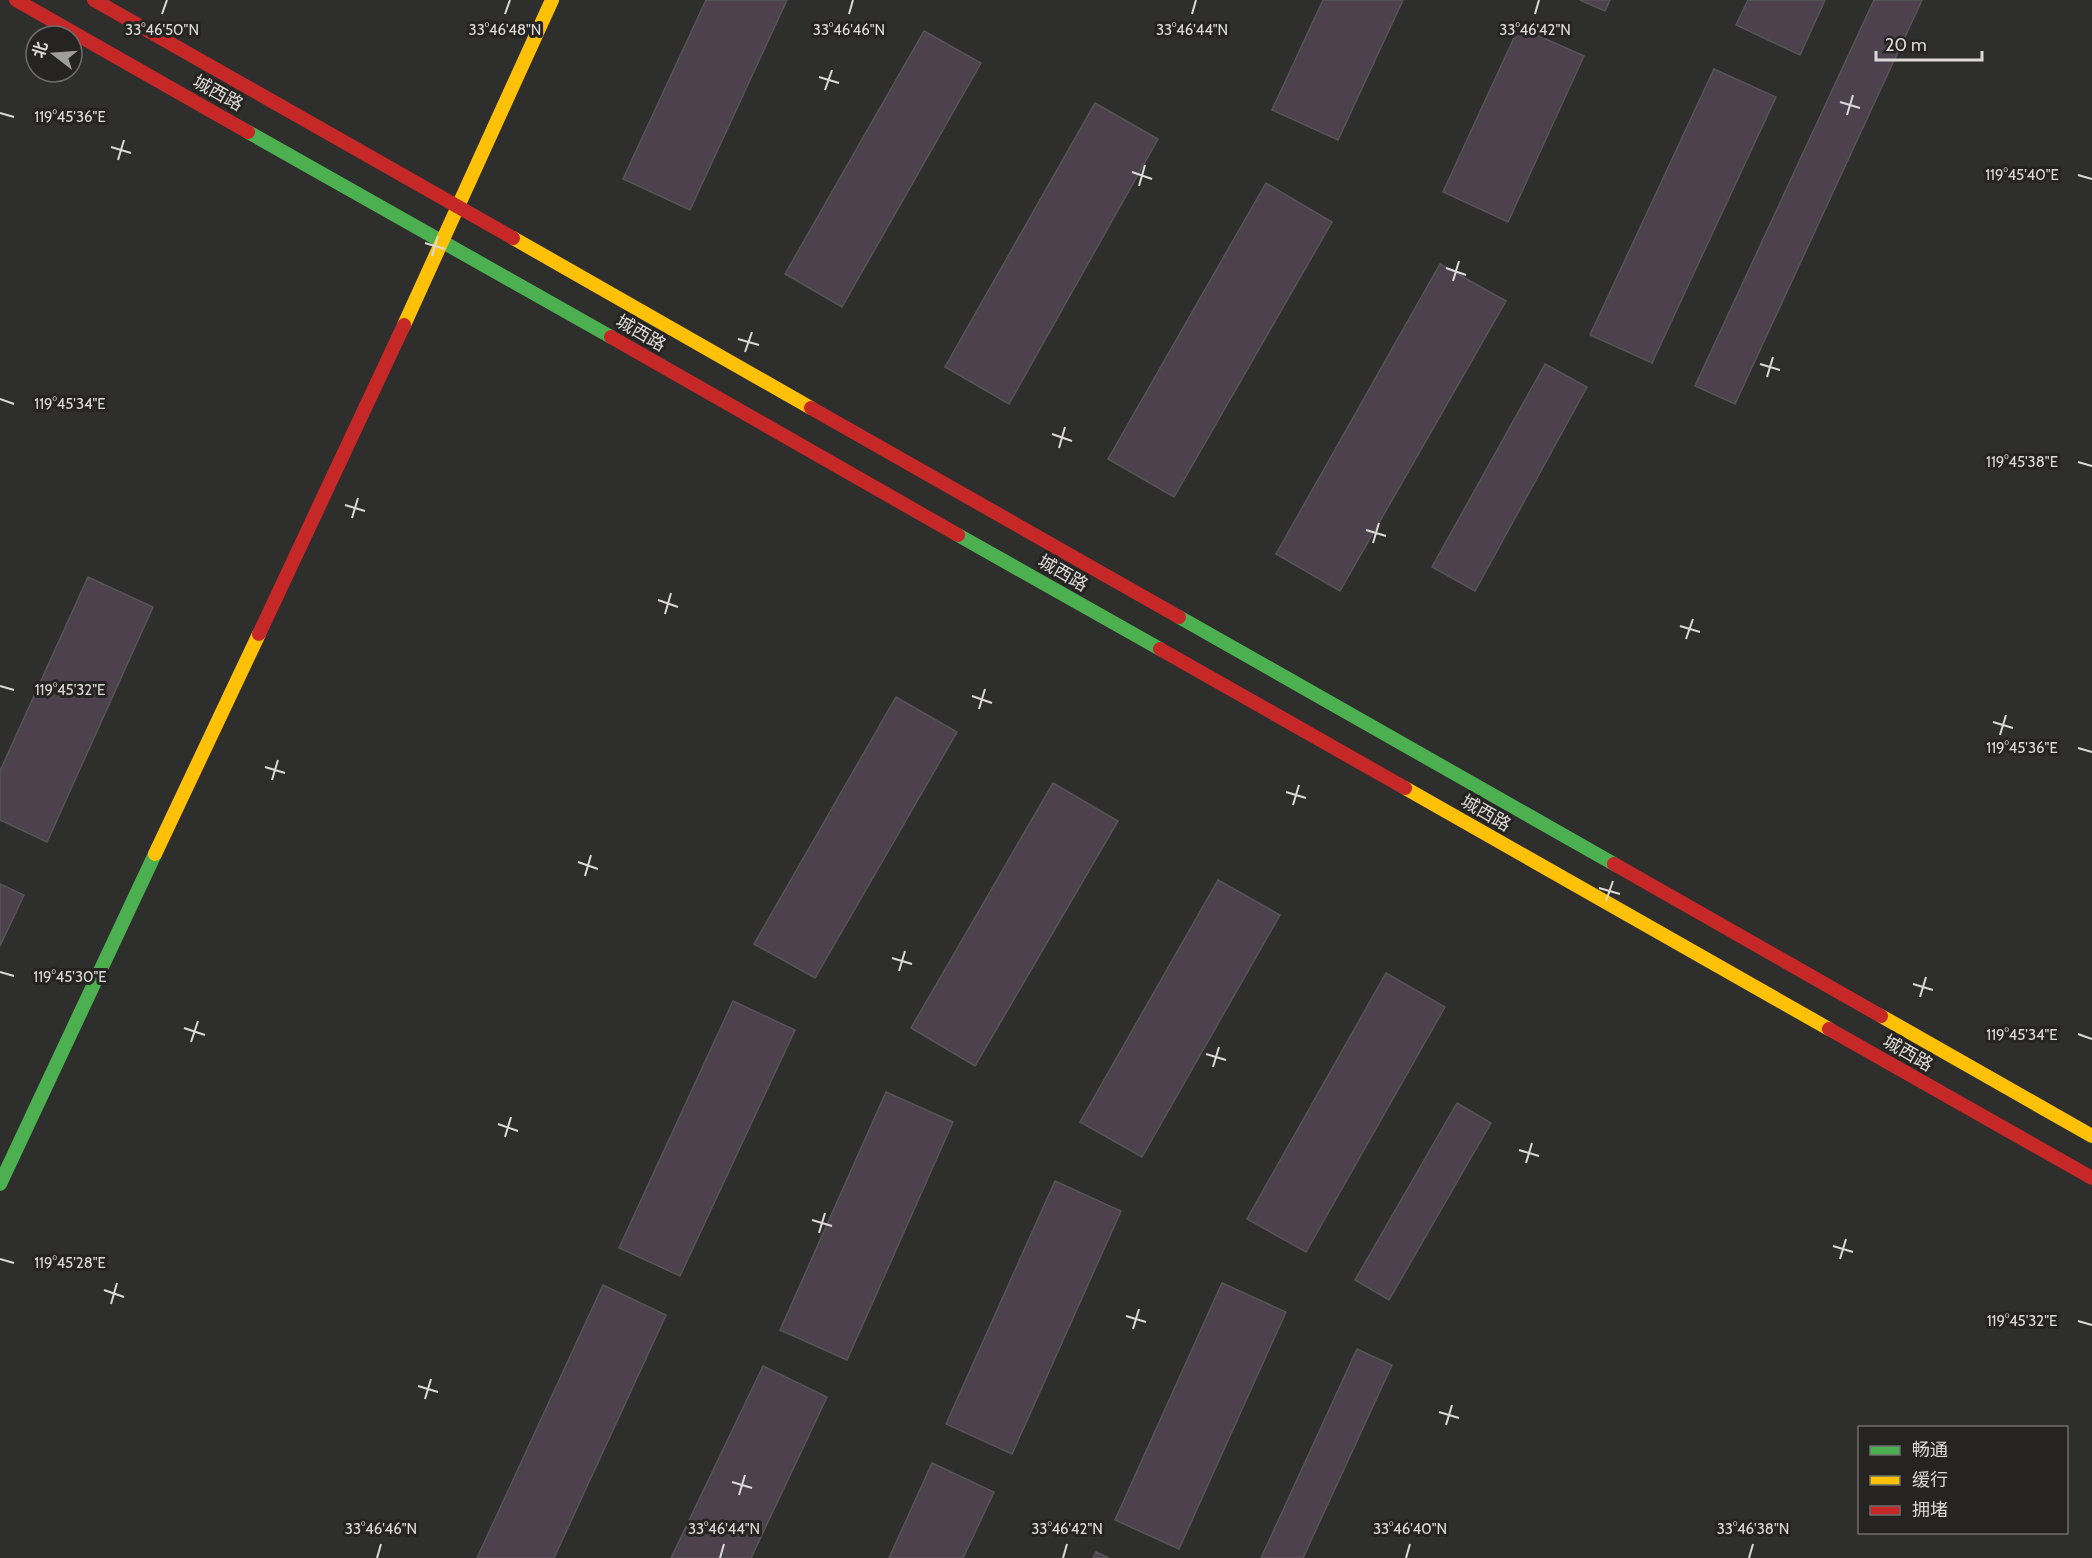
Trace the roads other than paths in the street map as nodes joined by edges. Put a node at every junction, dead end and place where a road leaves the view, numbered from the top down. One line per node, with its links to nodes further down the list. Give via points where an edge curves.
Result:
1 (16, 0): 5 (main road, 城西路)
2 (94, 0): 4 (main road, 城西路)
3 (552, 0): 4 (main road)
4 (459, 207): 5 (main road); 6 (main road, 城西路)
5 (443, 242): 7 (main road, 城西路); 8 (main road)
6 (2092, 1136)
7 (2092, 1178)
8 (0, 1184)

